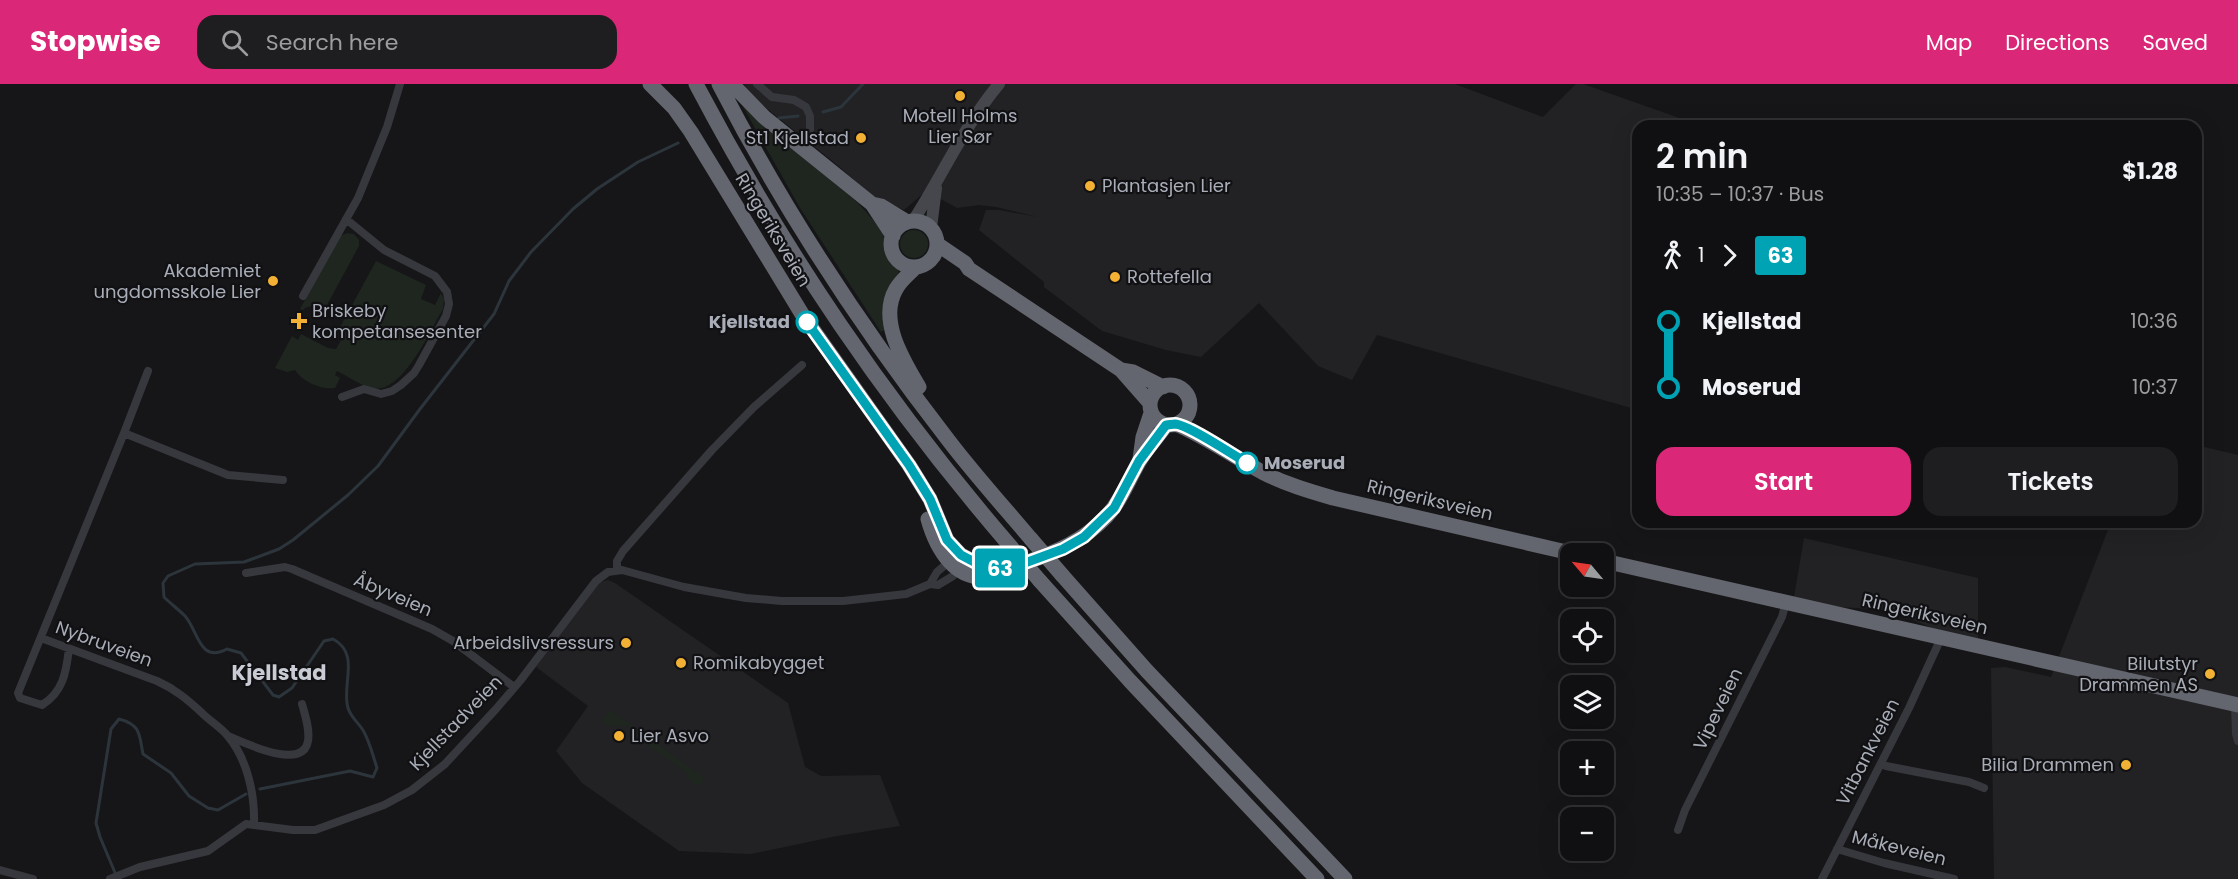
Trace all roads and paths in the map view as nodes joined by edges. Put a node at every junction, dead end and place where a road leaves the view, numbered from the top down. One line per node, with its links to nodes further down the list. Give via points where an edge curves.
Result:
1 (400, 84): 13 (street, via 378,151)
2 (650, 84): 35 (highway, Ringeriksveien, via 691,132 787,291 904,457 930,499)
3 (686, 84): 9 (highway, via 705,121)
4 (696, 84): 9 (highway)
5 (719, 84): 30 (highway, via 819,258)
6 (732, 84): 10 (highway)
7 (757, 84): 10 (street, via 772,97 799,101 806,107 810,130)
8 (999, 84): 11 (main road, via 960,140)
9 (728, 145): 57 (highway, bridge, via 846,336 945,468 1130,681)
10 (799, 146): 12 (highway)
11 (936, 186): 14 (main road); 15 (main road)
12 (872, 204): 14 (highway); 16 (highway)
13 (346, 219): 20 (street); 25 (street, via 384,250 435,276 447,292 449,304 414,373 401,385 381,394 364,389)
14 (910, 222): 15 (highway, via 921,222); 16 (highway, via 898,227)
15 (931, 228): 17 (highway)
16 (893, 236): 18 (highway, via 892,251 897,260 906,266)
17 (937, 244): 18 (highway, via 936,252); 19 (highway)
18 (922, 265): 19 (highway); 30 (highway, via 902,281 893,296 890,321 920,390 944,422)
19 (969, 269): 22 (highway)
20 (303, 296)
21 (802, 365): 37 (street, via 754,406 677,488 623,551)
22 (1121, 370): 24 (highway); 26 (highway)
23 (148, 371): 29 (street, Nybruveien)
24 (1163, 387): 26 (highway, via 1154,393); 27 (highway, via 1176,386 1183,391)
25 (342, 397)
26 (1150, 408): 28 (highway, via 1157,421); 32 (highway, Ringeriksveien)
27 (1189, 410): 28 (highway, via 1184,419); 31 (highway, Ringeriksveien)
28 (1171, 424): 31 (highway, Ringeriksveien); 32 (highway, Ringeriksveien)
29 (124, 433): 33 (street, via 228,475); 41 (street, Nybruveien)
30 (949, 441): 58 (highway, bridge, via 1147,671)
31 (1216, 443): 34 (highway, Ringeriksveien, via 1264,473 1314,493)
32 (1139, 461): 35 (highway, Ringeriksveien, via 1120,498 1096,527 1063,549 1014,567)
33 (283, 480)
34 (1560, 550)
35 (956, 562): 39 (street); 39 (street, via 948,580)
36 (1614, 563): 40 (highway, Ringeriksveien)
37 (617, 570): 39 (street, via 713,593 782,602 890,597); 44 (street, Kjellstadveien, via 596,581)
38 (246, 573): 44 (street, Åbyveien, via 292,569 432,629)
39 (930, 584)
40 (1786, 603): 42 (highway, Ringeriksveien); 52 (street, Vipeveien)
41 (41, 638): 43 (street, Nybruveien); 43 (street, via 18,693 24,701 42,705 56,694 62,686)
42 (1941, 638): 46 (highway, Ringeriksveien); 49 (street, Vitbankveien)
43 (69, 649): 47 (street, Nybruveien, via 171,687)
44 (514, 687): 51 (street, Kjellstadveien, via 444,764 402,797 315,830)
45 (302, 704): 47 (street, via 308,742 298,753 273,754)
46 (2236, 705): 48 (street)
47 (228, 736): 51 (street, Nybruveien, via 250,782)
48 (2238, 741)
49 (1881, 763): 50 (street); 53 (street, Vitbankveien)
50 (1984, 788)
51 (254, 824): 55 (street, via 241,825 208,852)
52 (1678, 830)
53 (1837, 849): 59 (street, Vitbankveien); 60 (street, Måkeveien)
54 (0, 870): 56 (street)
55 (115, 877)
56 (33, 879)
57 (1317, 879)
58 (1345, 879)
59 (1822, 879)
60 (1953, 879)

